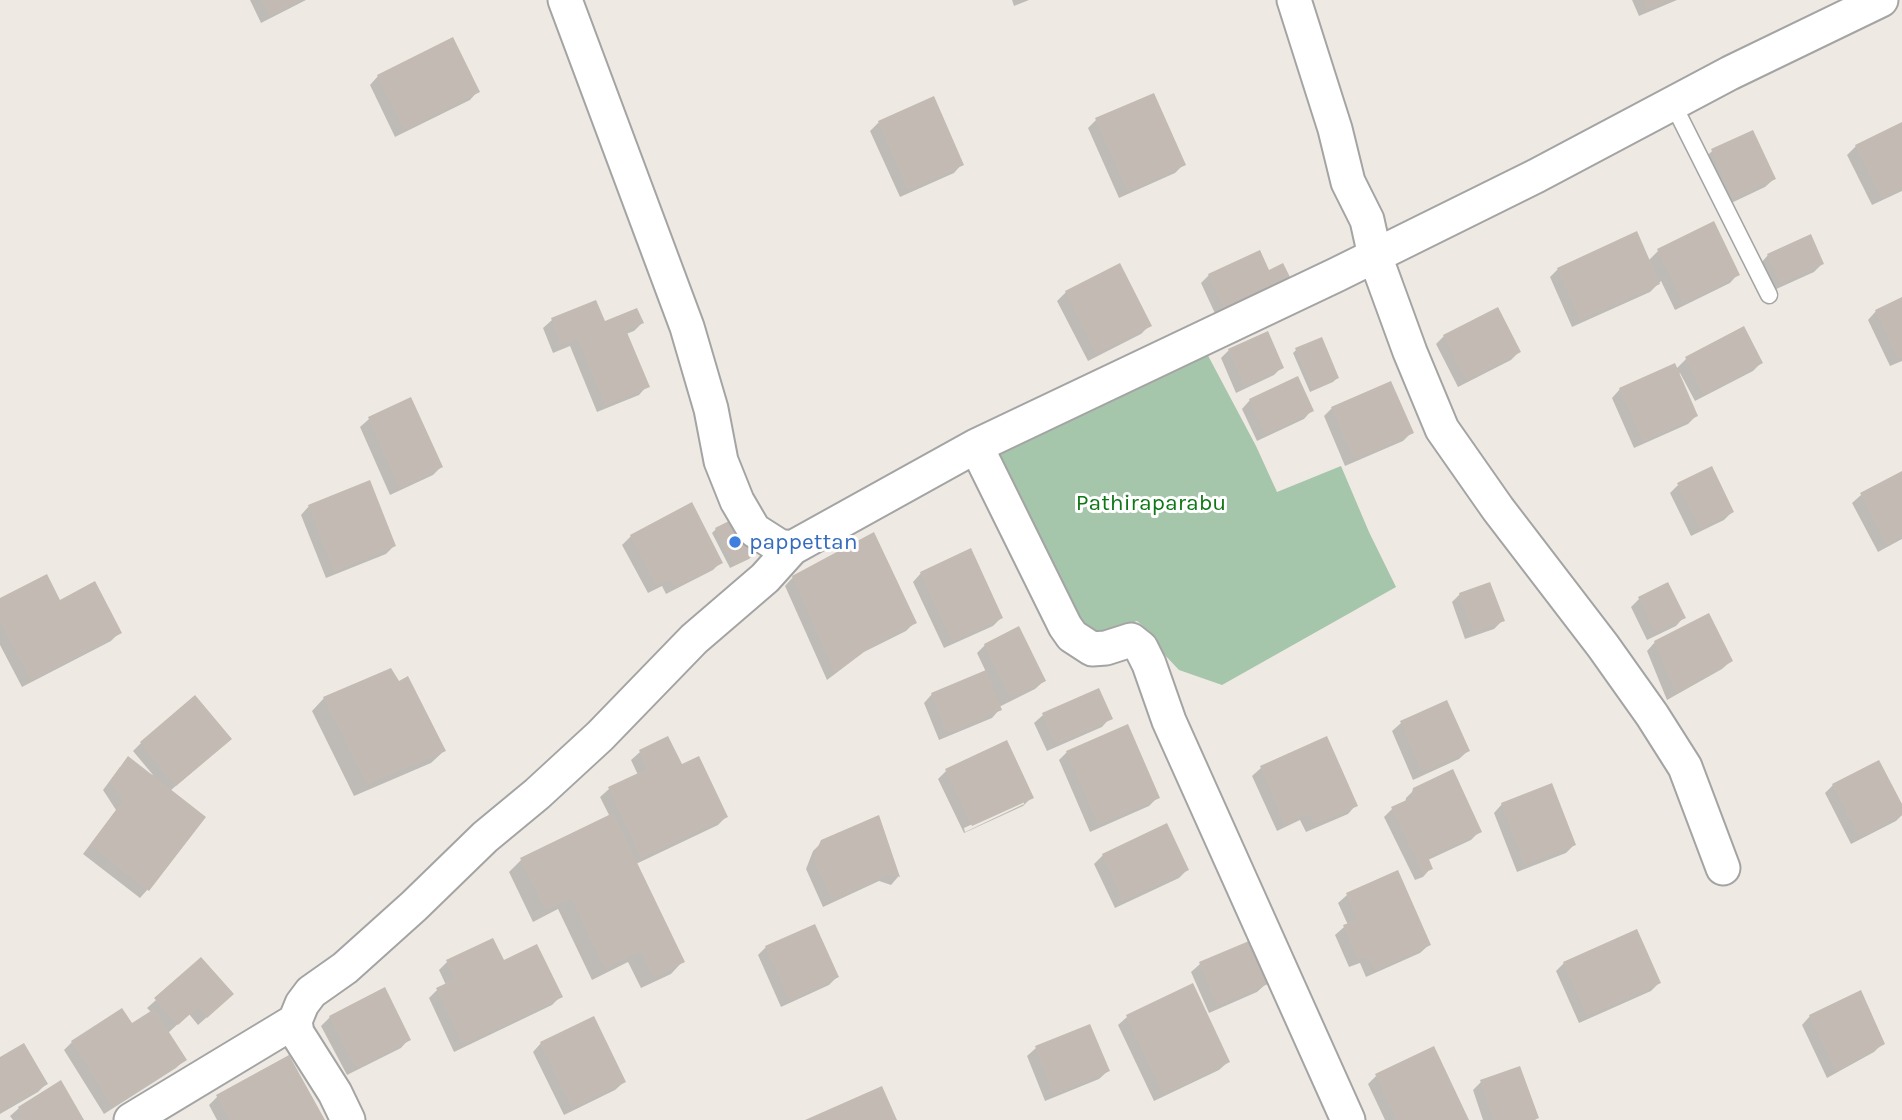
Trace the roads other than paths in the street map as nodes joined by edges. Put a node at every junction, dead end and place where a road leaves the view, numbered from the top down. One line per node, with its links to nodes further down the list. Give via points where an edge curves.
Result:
1 (565, 0): 10 (street, via 687,327 721,461 737,501 754,530 779,546)
2 (1294, 0): 7 (street)
3 (1881, 0): 6 (street)
4 (1894, 0): 5 (street)
5 (1902, 19)
6 (1672, 102): 7 (street); 8 (lane)
7 (1375, 256): 9 (street); 11 (street, via 1442,429 1603,646 1685,767)
8 (1769, 295)
9 (976, 446): 10 (street); 15 (street, via 1072,636 1092,649 1131,640 1141,648)
10 (792, 548): 12 (street, via 765,578 694,639 592,745 345,968 311,992)
11 (1723, 867)
12 (295, 1021): 13 (street); 14 (street, via 297,1033)
13 (131, 1120)
14 (348, 1120)
15 (1348, 1120)

